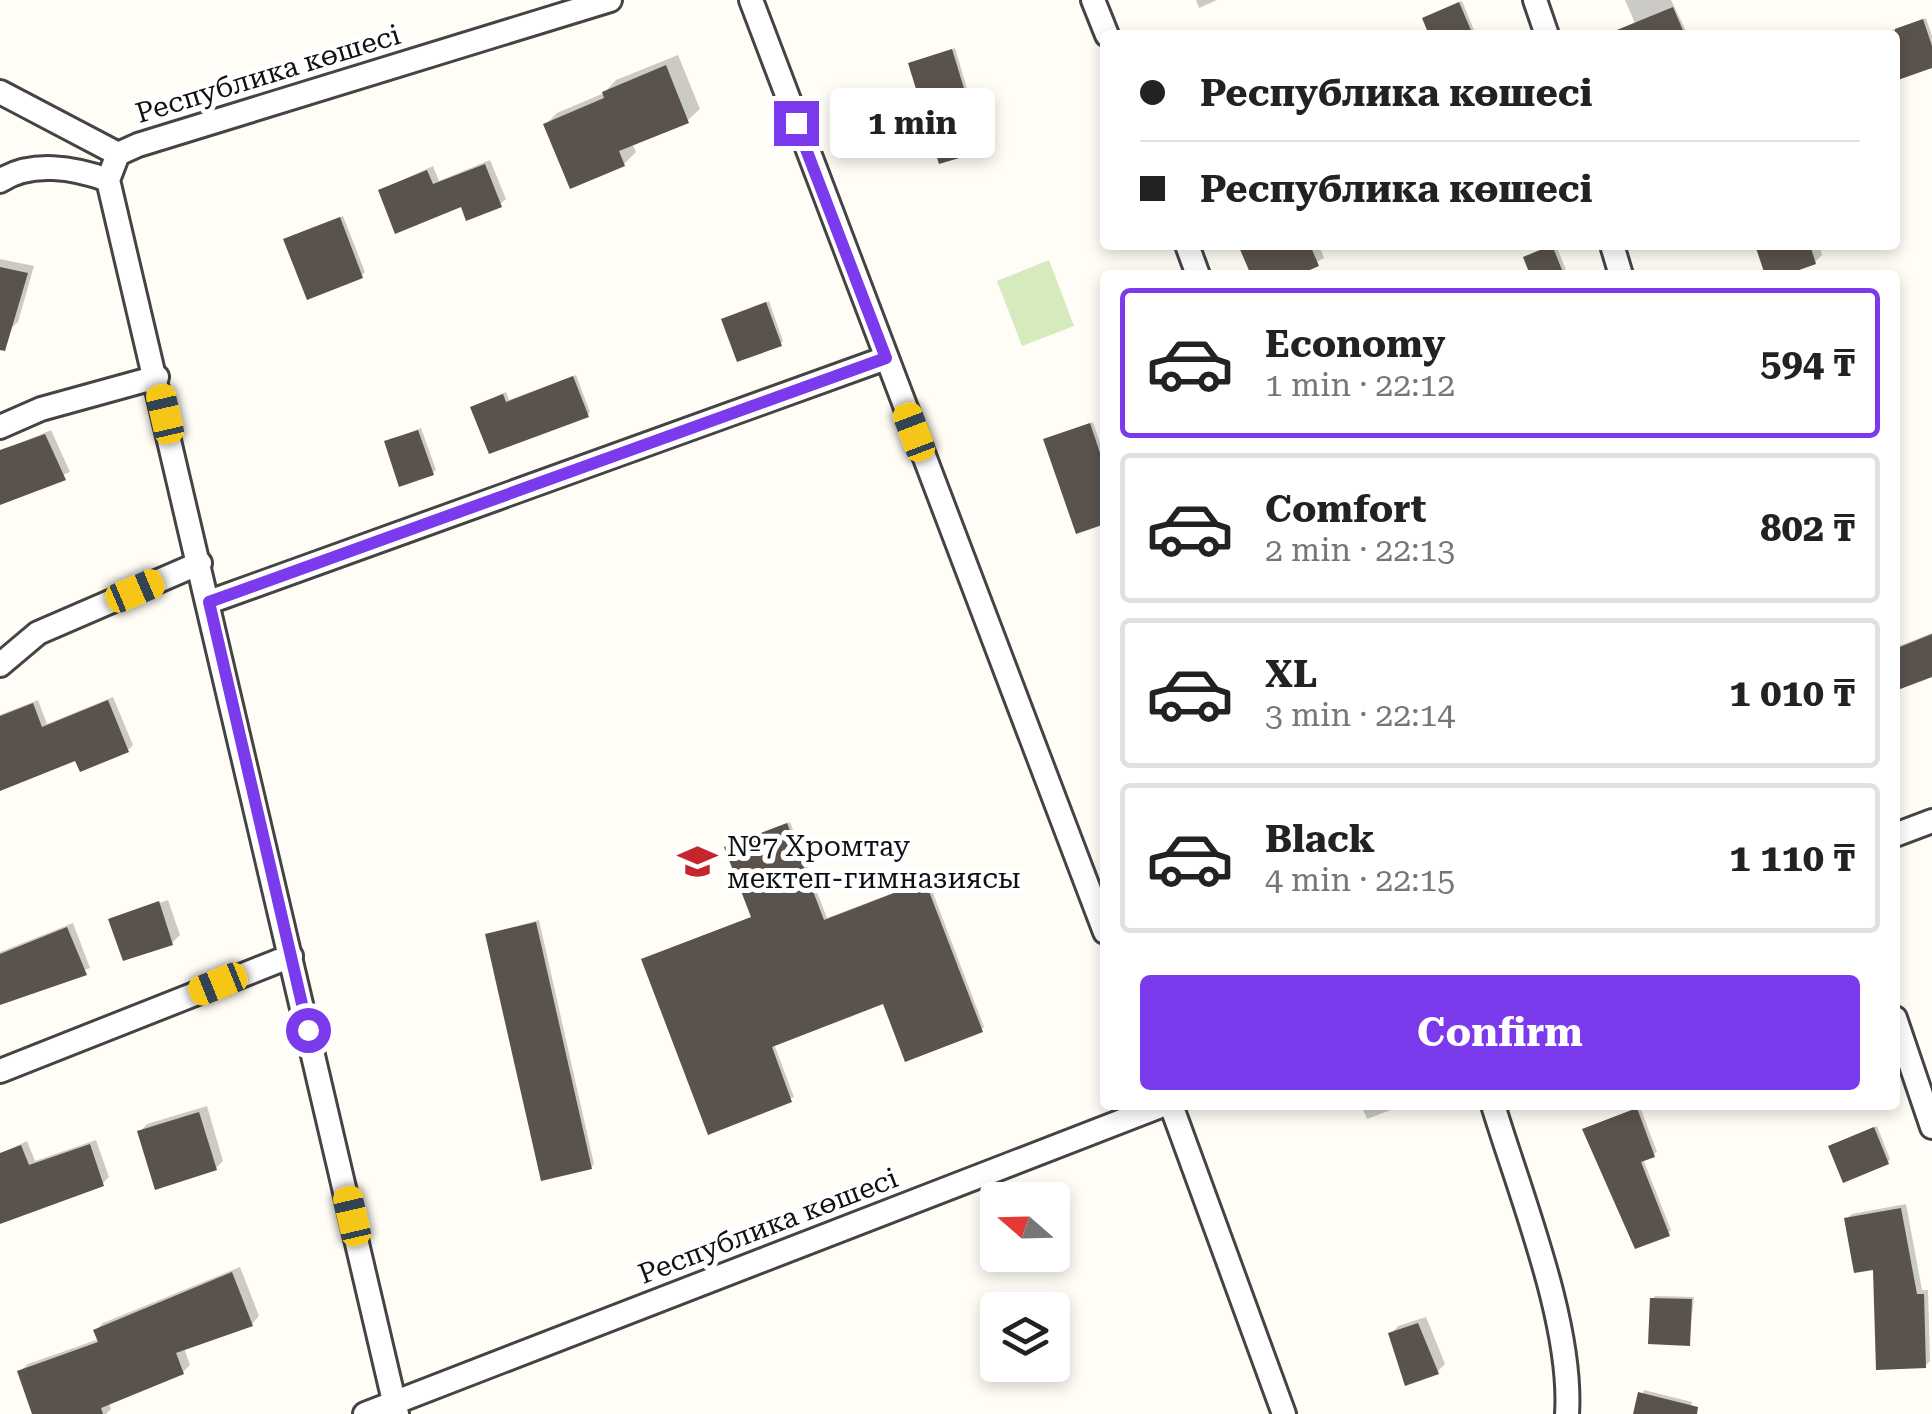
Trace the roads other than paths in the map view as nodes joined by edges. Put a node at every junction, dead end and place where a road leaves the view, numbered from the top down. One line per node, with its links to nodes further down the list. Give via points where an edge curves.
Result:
1 (610, 0): 8 (street, Республика көшесі)
2 (751, 0): 11 (street)
3 (1093, 0): 5 (street)
4 (1535, 0): 6 (street)
5 (1104, 30)
6 (1546, 30)
7 (0, 92): 8 (street)
8 (118, 154): 9 (street, Республика көшесі)
9 (108, 180): 10 (street, via 76,168 16,171); 12 (street)
10 (0, 182)
11 (886, 358): 15 (street); 19 (street)
12 (157, 377): 13 (street); 14 (street)
13 (0, 427)
14 (200, 563): 15 (street); 16 (street, via 38,633)
15 (209, 602): 20 (street)
16 (0, 665)
17 (1932, 821): 18 (street)
18 (1900, 833)
19 (1100, 919)
20 (291, 956): 22 (street); 27 (street)
21 (1900, 1033): 26 (street)
22 (0, 1071)
23 (1154, 1110): 27 (street, Республика көшесі)
24 (1169, 1110): 29 (street, Республика көшесі)
25 (1495, 1110): 30 (street, via 1560,1330 1570,1376)
26 (1932, 1128)
27 (396, 1408): 28 (street, Республика көшесі)
28 (365, 1414)
29 (1284, 1414)
30 (1567, 1414)

